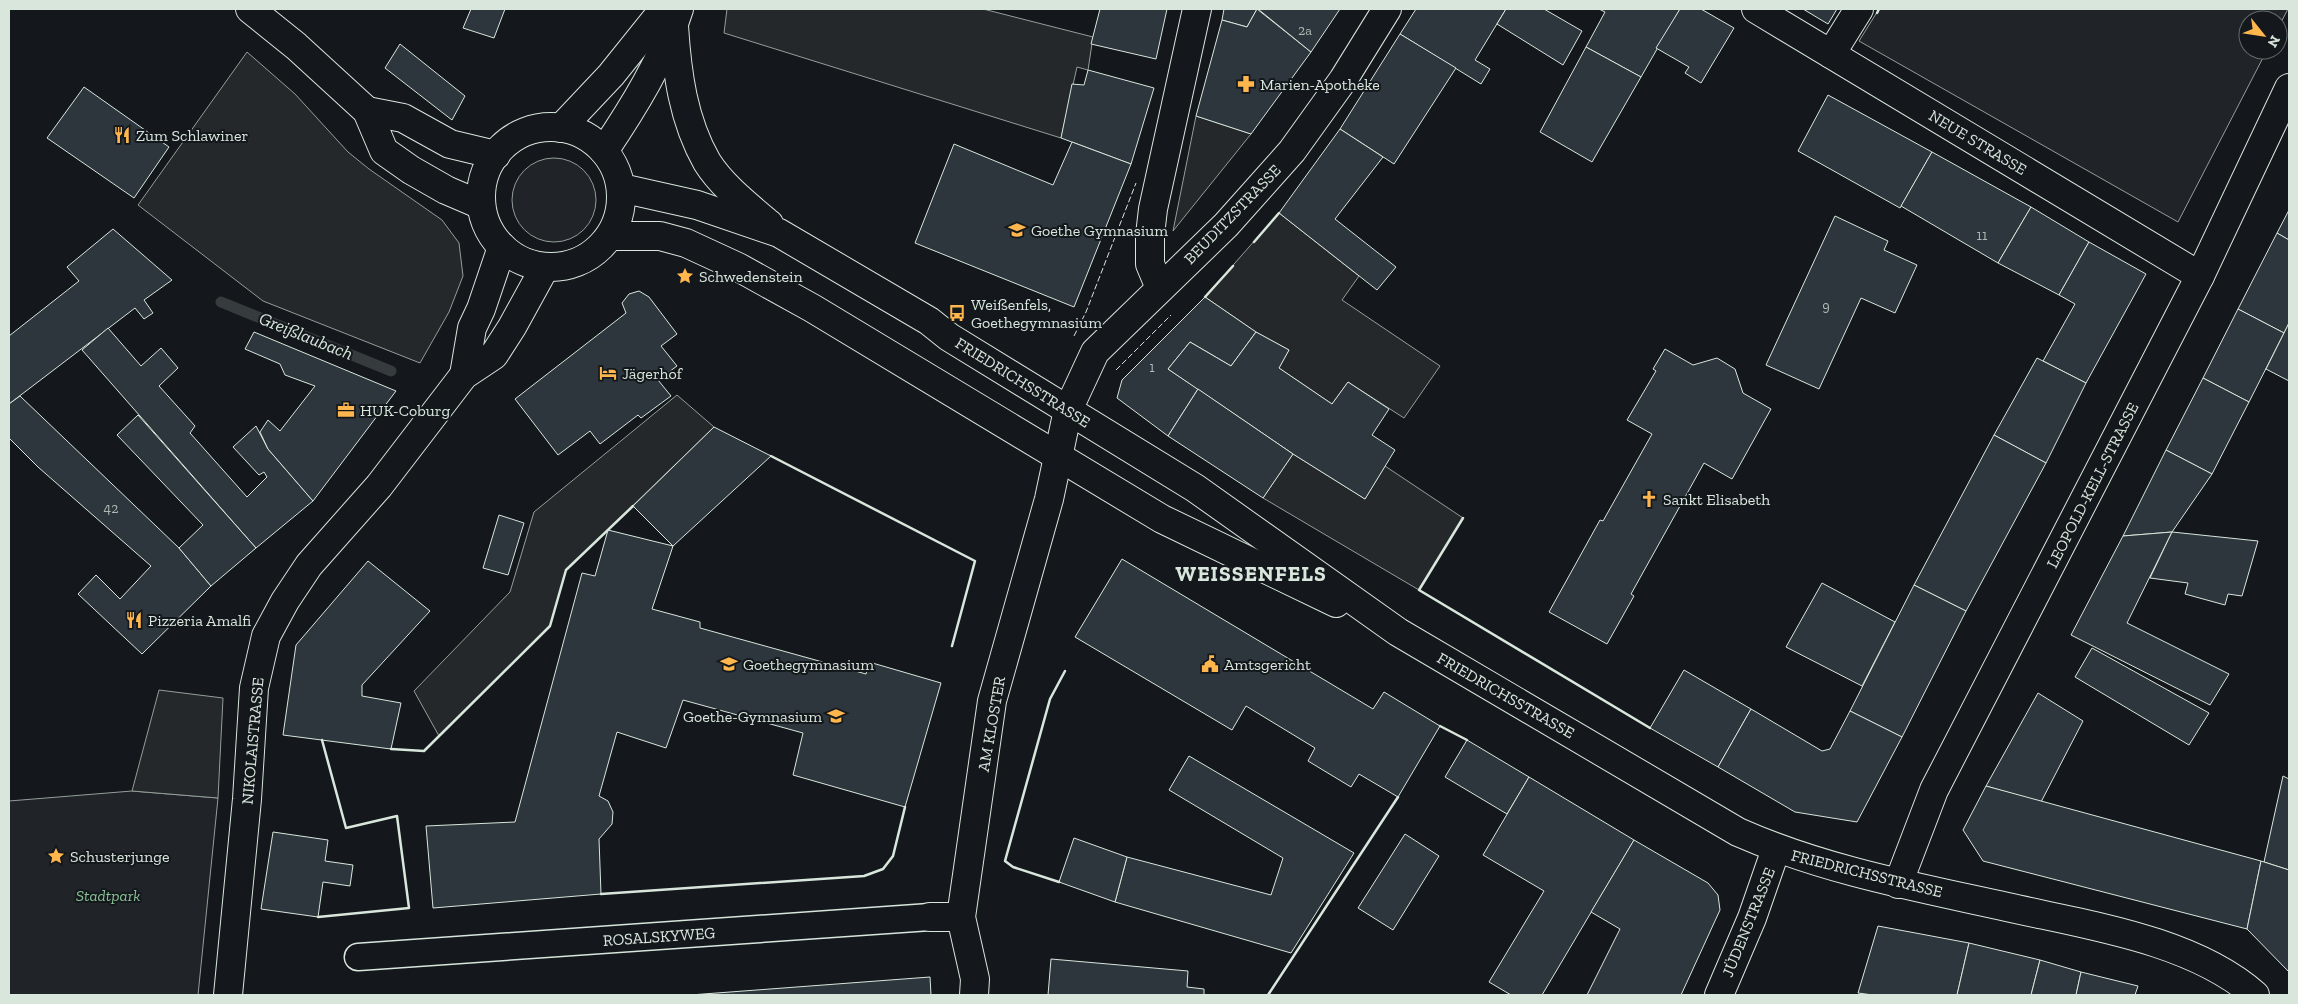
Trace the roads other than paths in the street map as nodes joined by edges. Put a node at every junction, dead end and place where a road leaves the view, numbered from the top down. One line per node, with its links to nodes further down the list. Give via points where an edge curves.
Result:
1 (250, 9): 9 (main road)
2 (1198, 9): 20 (main road, via 1153,209 1150,264)
3 (1387, 9): 20 (main road, BEUDITZSTRASSE, via 1343,80 1292,151 1226,225)
4 (1756, 9): 7 (main road, NEUE STRASSE)
5 (1859, 9): 7 (main road)
6 (673, 14): 10 (main road); 11 (main road, via 651,74); 15 (main road, via 682,98 708,163 736,196)
7 (1831, 54): 19 (main road, NEUE STRASSE)
8 (2289, 88): 19 (main road, LEOPOLD-KELL-STRASSE)
9 (367, 111): 12 (main road, via 403,118 450,144); 14 (main road, via 384,150 446,190)
10 (561, 128): 11 (main road, via 585,136); 12 (main road, via 525,133 504,145)
11 (604, 151): 13 (main road)
12 (496, 155): 14 (main road, via 484,178)
13 (621, 188): 15 (main road, FRIEDRICHSSTRASSE, via 696,205); 16 (main road, via 620,213)
14 (482, 205): 17 (main road, via 488,228)
15 (779, 233): 22 (main road, FRIEDRICHSSTRASSE, via 921,316 949,337)
16 (610, 236): 18 (main road, via 581,260 569,265); 23 (main road, FRIEDRICHSSTRASSE, via 660,236 686,243 738,267 812,308)
17 (502, 247): 18 (main road, via 521,261); 21 (main road, NIKOLAISTRASSE, via 472,328)
18 (545, 267): 21 (main road, NIKOLAISTRASSE, via 494,355)
19 (2200, 276): 26 (main road, LEOPOLD-KELL-STRASSE, via 1934,790)
20 (1160, 288): 22 (main road, BEUDITZSTRASSE, via 1095,352)
21 (464, 375): 30 (main road, NIKOLAISTRASSE, via 379,486 309,565 266,636 254,688)
22 (1068, 410): 23 (main road, AM KLOSTER); 24 (main road, FRIEDRICHSSTRASSE, via 1195,488)
23 (1059, 458): 24 (main road, FRIEDRICHSSTRASSE, via 1222,550); 28 (main road, AM KLOSTER, via 992,701)
24 (1398, 632): 25 (main road, FRIEDRICHSSTRASSE, via 1738,832)
25 (1776, 849): 26 (main road, FRIEDRICHSSTRASSE, via 1826,866); 32 (main road, JÜDENSTRASSE, via 1752,918)
26 (1898, 884): 33 (main road, FRIEDRICHSSTRASSE, via 2162,945 2209,964)
27 (930, 917): 28 (main road, ROSALSKYWEG); 29 (street, ROSALSKYWEG)
28 (961, 917): 31 (main road, AM KLOSTER, via 974,979)
29 (358, 957)
30 (228, 995)
31 (974, 995)
32 (1718, 995)
33 (2255, 995)

